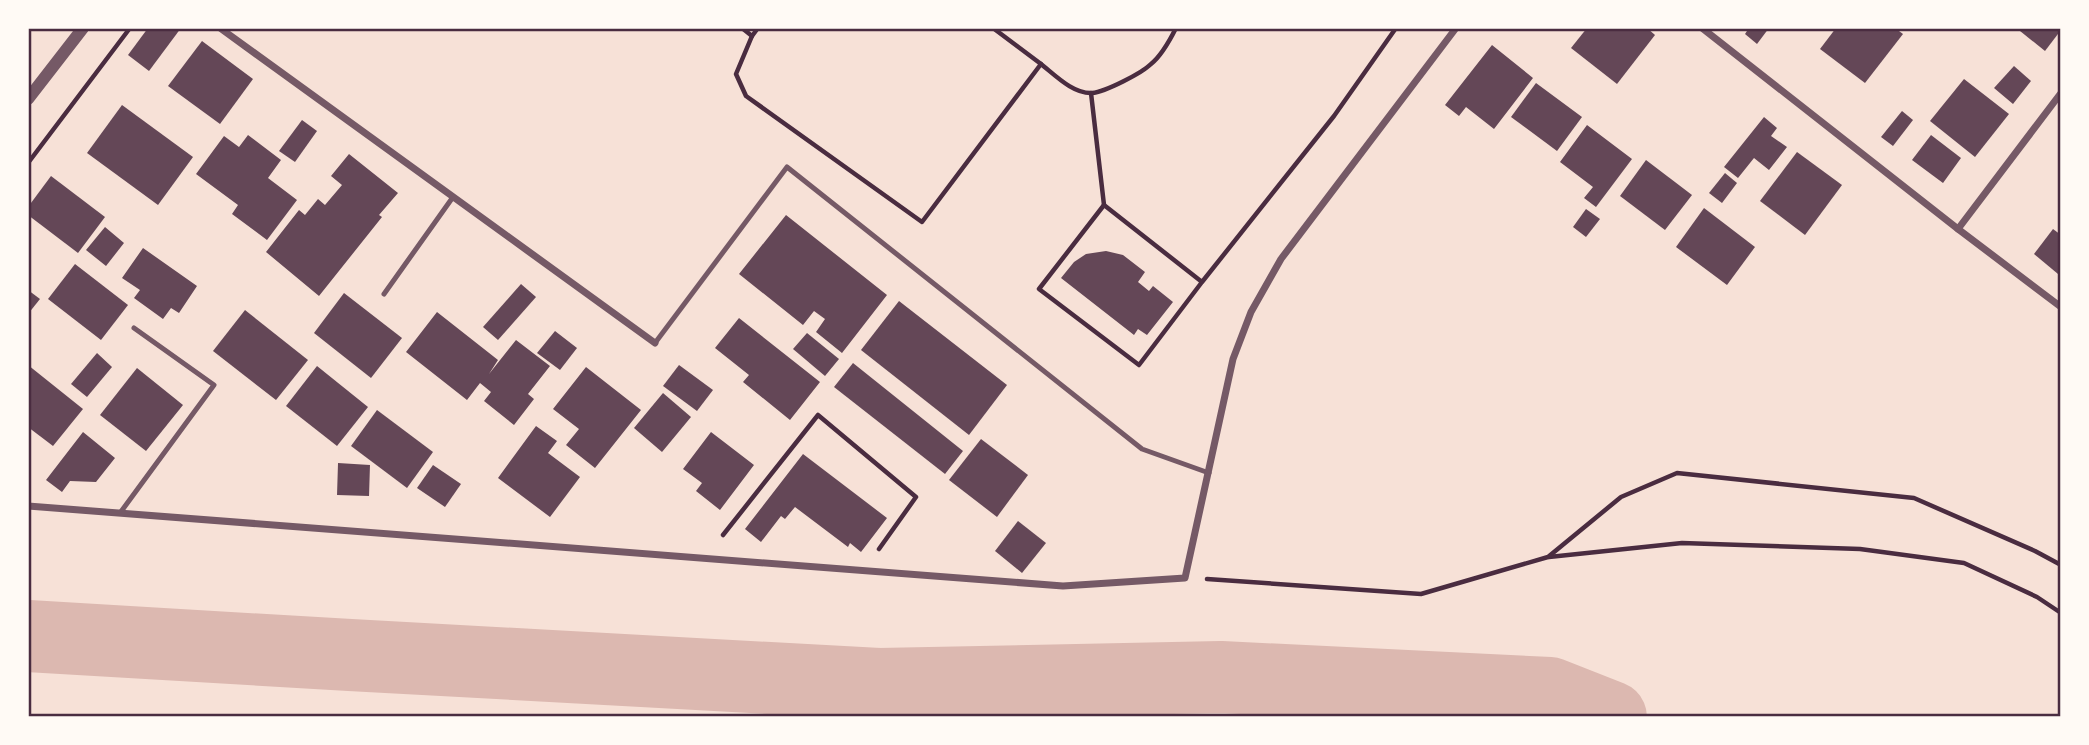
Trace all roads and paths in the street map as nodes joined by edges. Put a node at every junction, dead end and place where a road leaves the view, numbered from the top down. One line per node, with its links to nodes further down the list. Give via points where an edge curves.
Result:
1 (83, 28): 15 (street)
2 (130, 28): 16 (path)
3 (220, 28): 17 (street)
4 (743, 28): 11 (path)
5 (758, 28): 11 (path)
6 (993, 28): 12 (path)
7 (1176, 28): 13 (path, via 1152,64)
8 (1396, 28): 20 (path, via 1334,116)
9 (1456, 28): 25 (street, via 1280,259 1251,312 1233,359)
10 (1702, 28): 19 (street)
11 (752, 36): 12 (path, via 736,74 747,96 922,222)
12 (1041, 64): 13 (path, via 1070,87)
13 (1091, 93): 18 (path)
14 (2061, 93): 19 (street)
15 (28, 99)
16 (28, 163)
17 (453, 197): 21 (lane); 24 (street)
18 (1104, 205): 20 (path); 20 (path, via 1039,289 1139,365)
19 (1958, 229): 22 (street)
20 (1202, 282)
21 (384, 294)
22 (2061, 307)
23 (134, 328): 27 (lane, via 214,385)
24 (655, 343): 25 (lane, via 787,167 1142,449)
25 (1209, 473): 32 (street)
26 (28, 506): 27 (street)
27 (120, 513): 28 (street)
28 (705, 558): 31 (street); 31 (path, via 818,415 916,497)
29 (1548, 558): 30 (path, via 1621,497 1677,473 1914,498); 32 (path, via 1422,594); 33 (path, via 1682,543 1860,549 1964,562)
30 (2061, 565)
31 (863, 570): 32 (street, via 1063,586)
32 (1185, 578)
33 (2061, 613)

